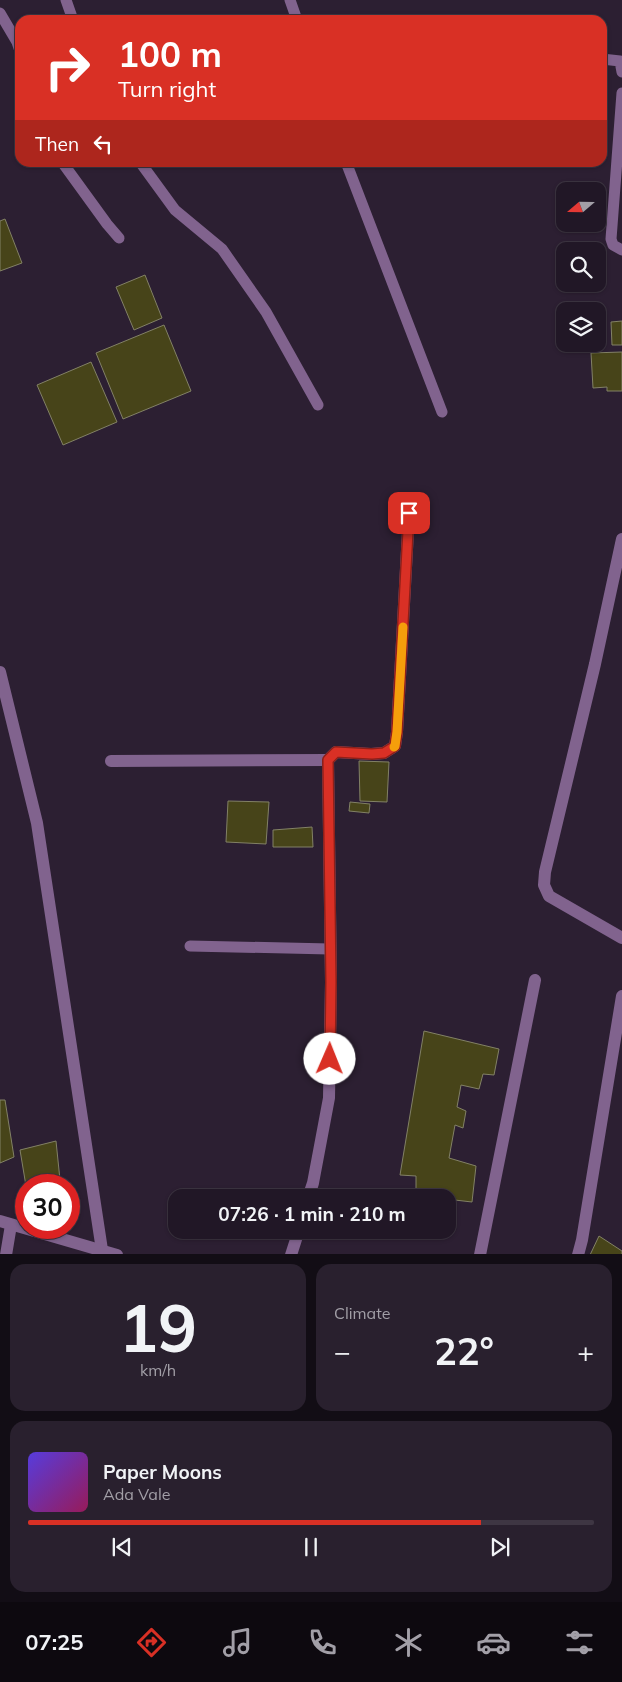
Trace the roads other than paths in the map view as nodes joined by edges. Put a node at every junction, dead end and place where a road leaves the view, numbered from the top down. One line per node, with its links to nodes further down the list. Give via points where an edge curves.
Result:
1 (66, 0): 4 (lane)
2 (290, 0): 5 (lane)
3 (0, 13): 6 (lane)
4 (71, 15)
5 (295, 15)
6 (15, 40)
7 (607, 60): 8 (lane, via 620,61)
8 (622, 72)
9 (622, 94): 14 (lane, via 611,239)
10 (66, 167): 13 (lane)
11 (144, 167): 15 (lane, via 175,210 222,249 266,312)
12 (348, 167): 16 (lane)
13 (119, 238)
14 (622, 250)
15 (318, 405)
16 (442, 412)
17 (409, 513): 21 (street, via 395,746 384,753 336,752)
18 (622, 538): 22 (street, via 544,872 544,885 549,896)
19 (0, 672): 30 (street, via 37,823)
20 (111, 760): 21 (street)
21 (328, 760): 24 (street)
22 (622, 938)
23 (190, 946): 24 (lane)
24 (330, 949): 27 (street, via 329,1098)
25 (535, 980): 34 (street)
26 (622, 996): 35 (street)
27 (310, 1189)
28 (5, 1223): 30 (street); 31 (street)
29 (295, 1239): 33 (street)
30 (102, 1250): 32 (street)
31 (6, 1254)
32 (118, 1254)
33 (291, 1254)
34 (480, 1254)
35 (578, 1254)

